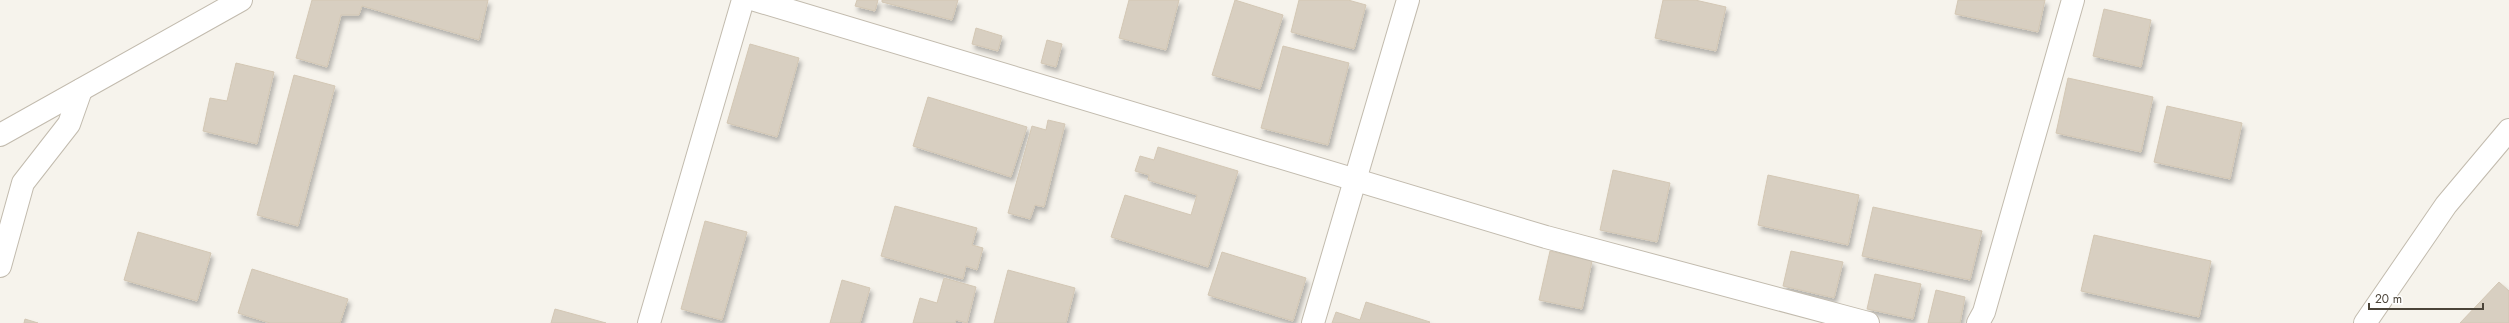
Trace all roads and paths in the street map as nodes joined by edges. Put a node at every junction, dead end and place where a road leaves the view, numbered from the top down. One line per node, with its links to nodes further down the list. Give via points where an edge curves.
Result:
1 (241, 0): 6 (street)
2 (743, 0): 11 (street)
3 (756, 0): 9 (street)
4 (1408, 0): 9 (street)
5 (2073, 0): 14 (street, via 1984,312)
6 (81, 90): 8 (street); 10 (street, via 69,124 23,183)
7 (2509, 130): 15 (street, via 2446,205)
8 (0, 135)
9 (1356, 182): 12 (street); 13 (street, via 1546,237)
10 (0, 266)
11 (649, 323)
12 (1313, 323)
13 (1868, 323)
14 (1978, 323)
15 (2365, 323)

